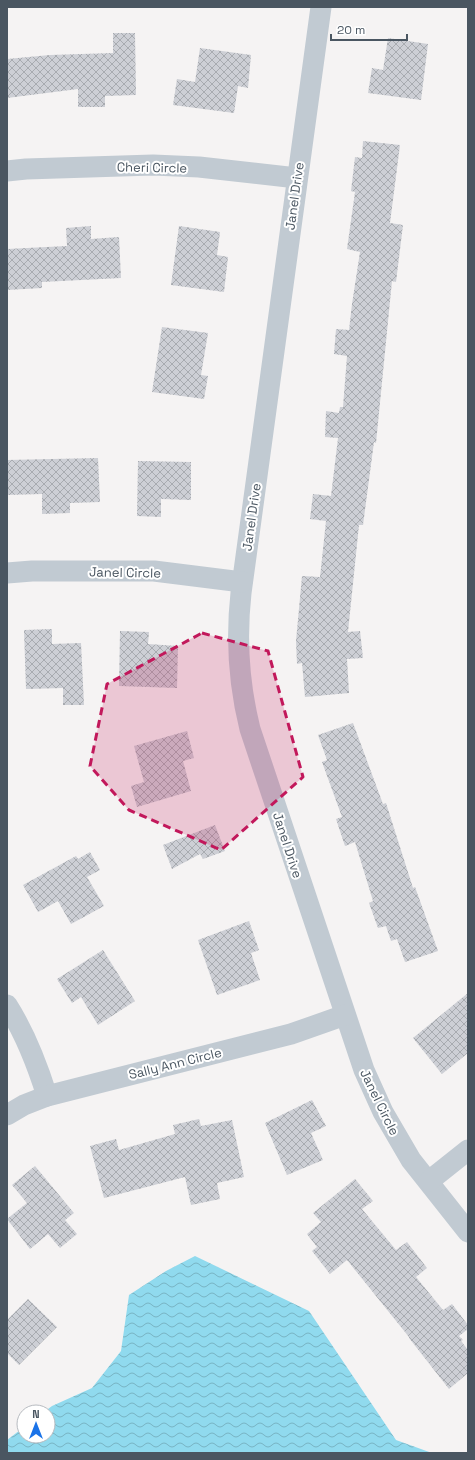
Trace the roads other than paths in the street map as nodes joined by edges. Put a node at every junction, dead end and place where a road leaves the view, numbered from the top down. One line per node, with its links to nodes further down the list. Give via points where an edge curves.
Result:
1 (321, 7): 3 (street, Janel Drive)
2 (7, 171): 3 (street, Cheri Circle, via 153,165 199,167)
3 (297, 178): 5 (street, Janel Drive)
4 (7, 573): 5 (street, Janel Circle, via 154,571)
5 (242, 582): 7 (street, Janel Drive, via 239,655 245,710)
6 (7, 1005): 8 (street, via 18,1023)
7 (345, 1015): 8 (street, Sally Ann Circle, via 291,1034); 11 (street, Janel Circle, via 364,1070 384,1112 411,1160)
8 (47, 1096): 9 (street, Sally Ann Circle)
9 (7, 1115)
10 (468, 1150): 11 (street)
11 (429, 1181): 12 (street)
12 (468, 1232)

